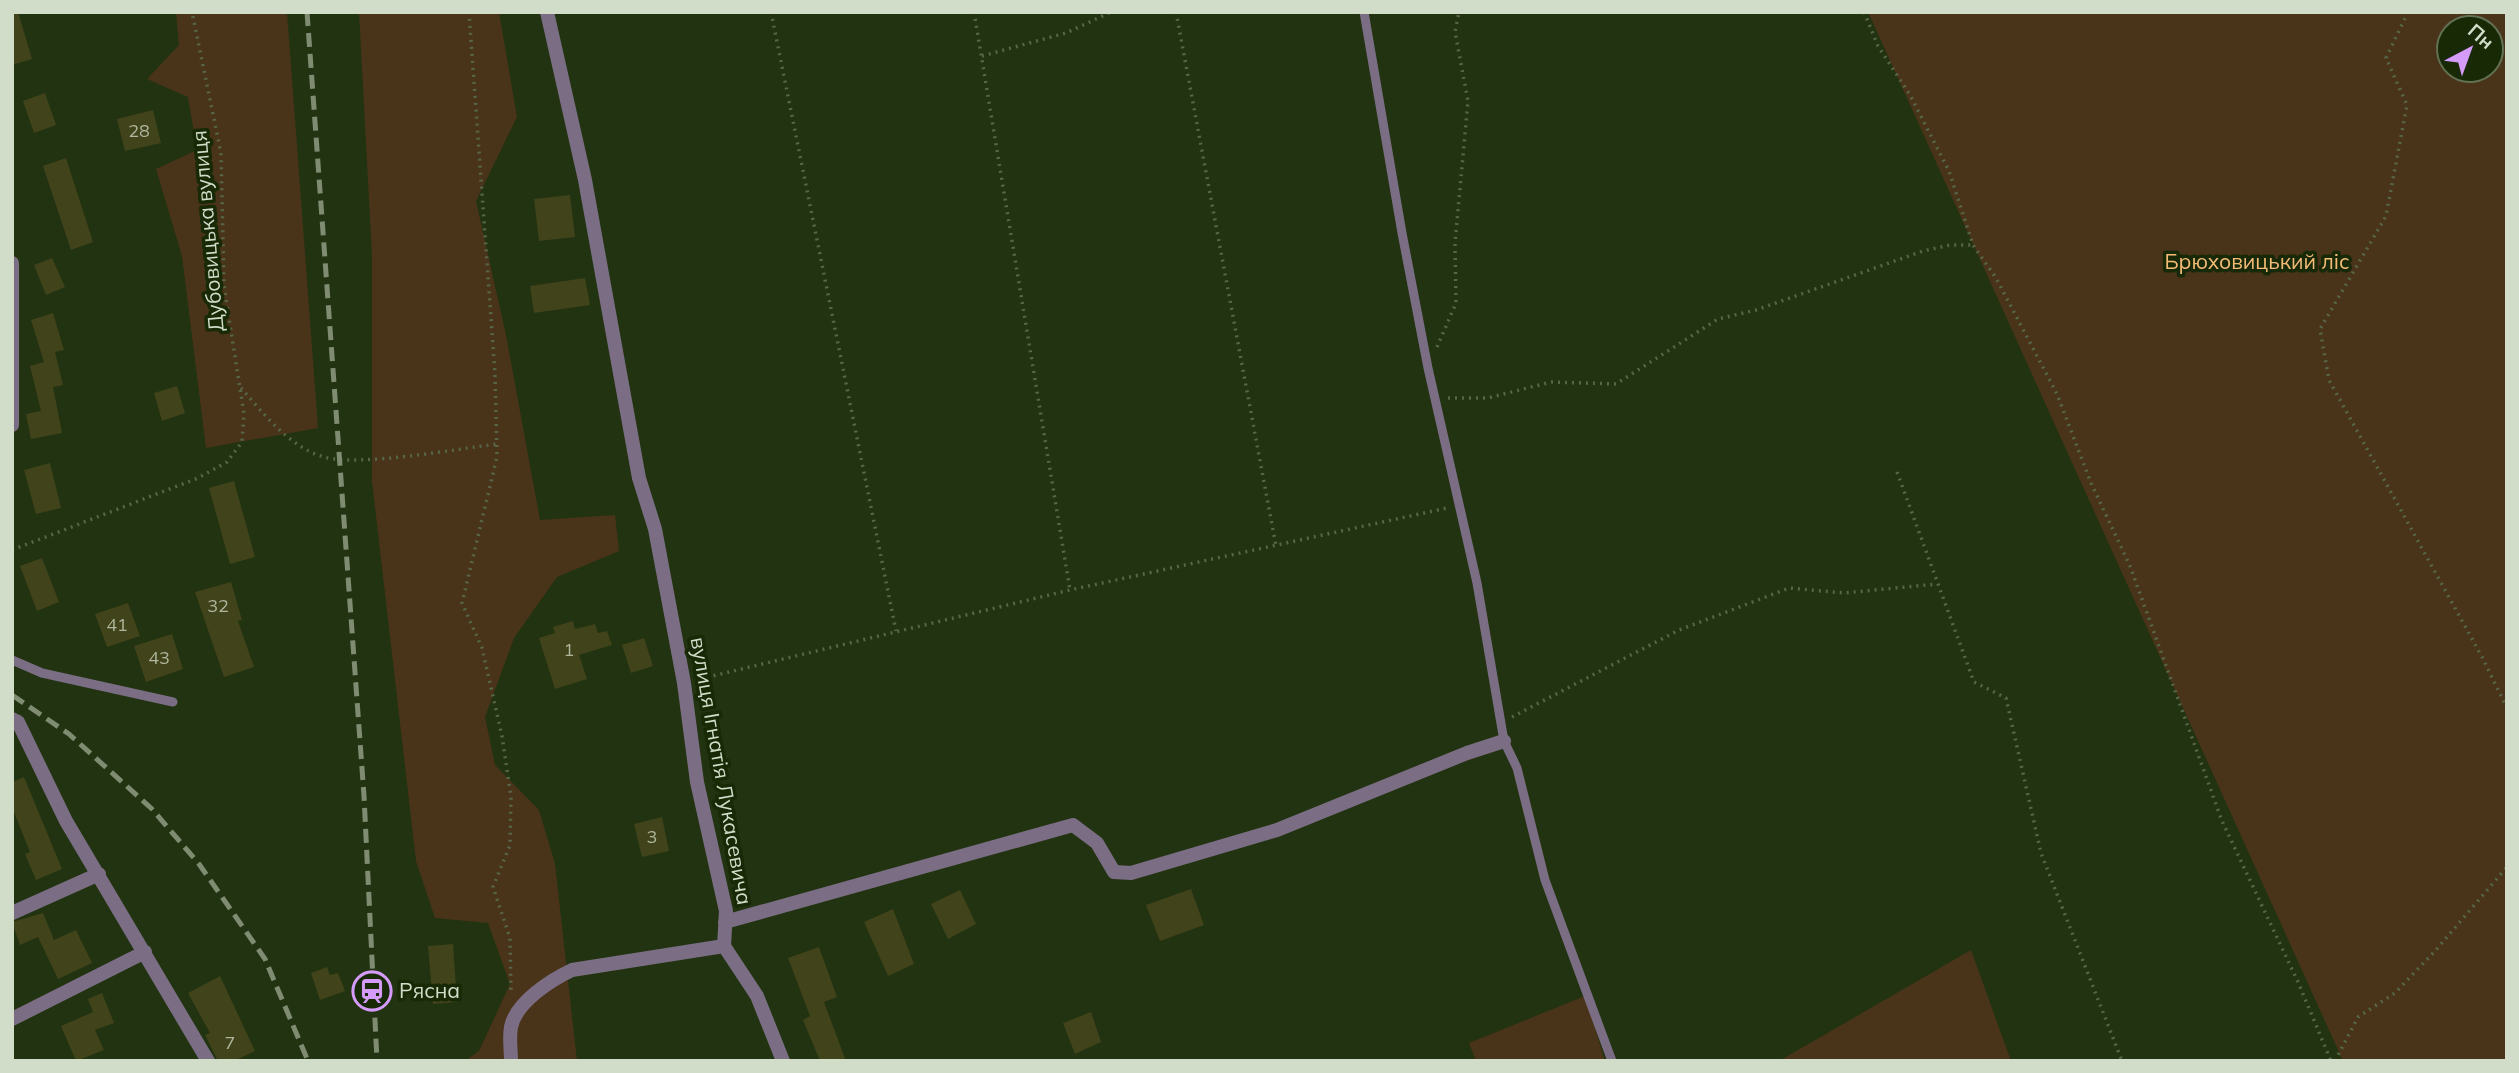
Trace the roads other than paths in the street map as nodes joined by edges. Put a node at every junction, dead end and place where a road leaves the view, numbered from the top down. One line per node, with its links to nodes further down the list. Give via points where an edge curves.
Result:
1 (547, 12): 11 (street, вулиця Ігнатія Лукасевича, via 585,180 639,478 655,529 697,782)
2 (1364, 12): 8 (lane)
3 (13, 272): 4 (street)
4 (12, 425)
5 (12, 660): 6 (lane, via 41,673)
6 (173, 702)
7 (12, 719): 9 (street, via 18,722 66,821)
8 (1504, 741): 11 (street, via 1276,830 1131,873 1114,872 1097,843 1073,825); 18 (lane, via 1517,768 1545,880)
9 (99, 874): 10 (street); 13 (street)
10 (12, 913)
11 (726, 922): 12 (street, вулиця Ігнатія Лукасевича)
12 (724, 946): 16 (street, via 572,970 549,981 512,1024); 17 (street, via 757,996)
13 (145, 952): 14 (street); 15 (street)
14 (12, 1018)
15 (208, 1061)
16 (511, 1061)
17 (783, 1061)
18 (1612, 1061)

